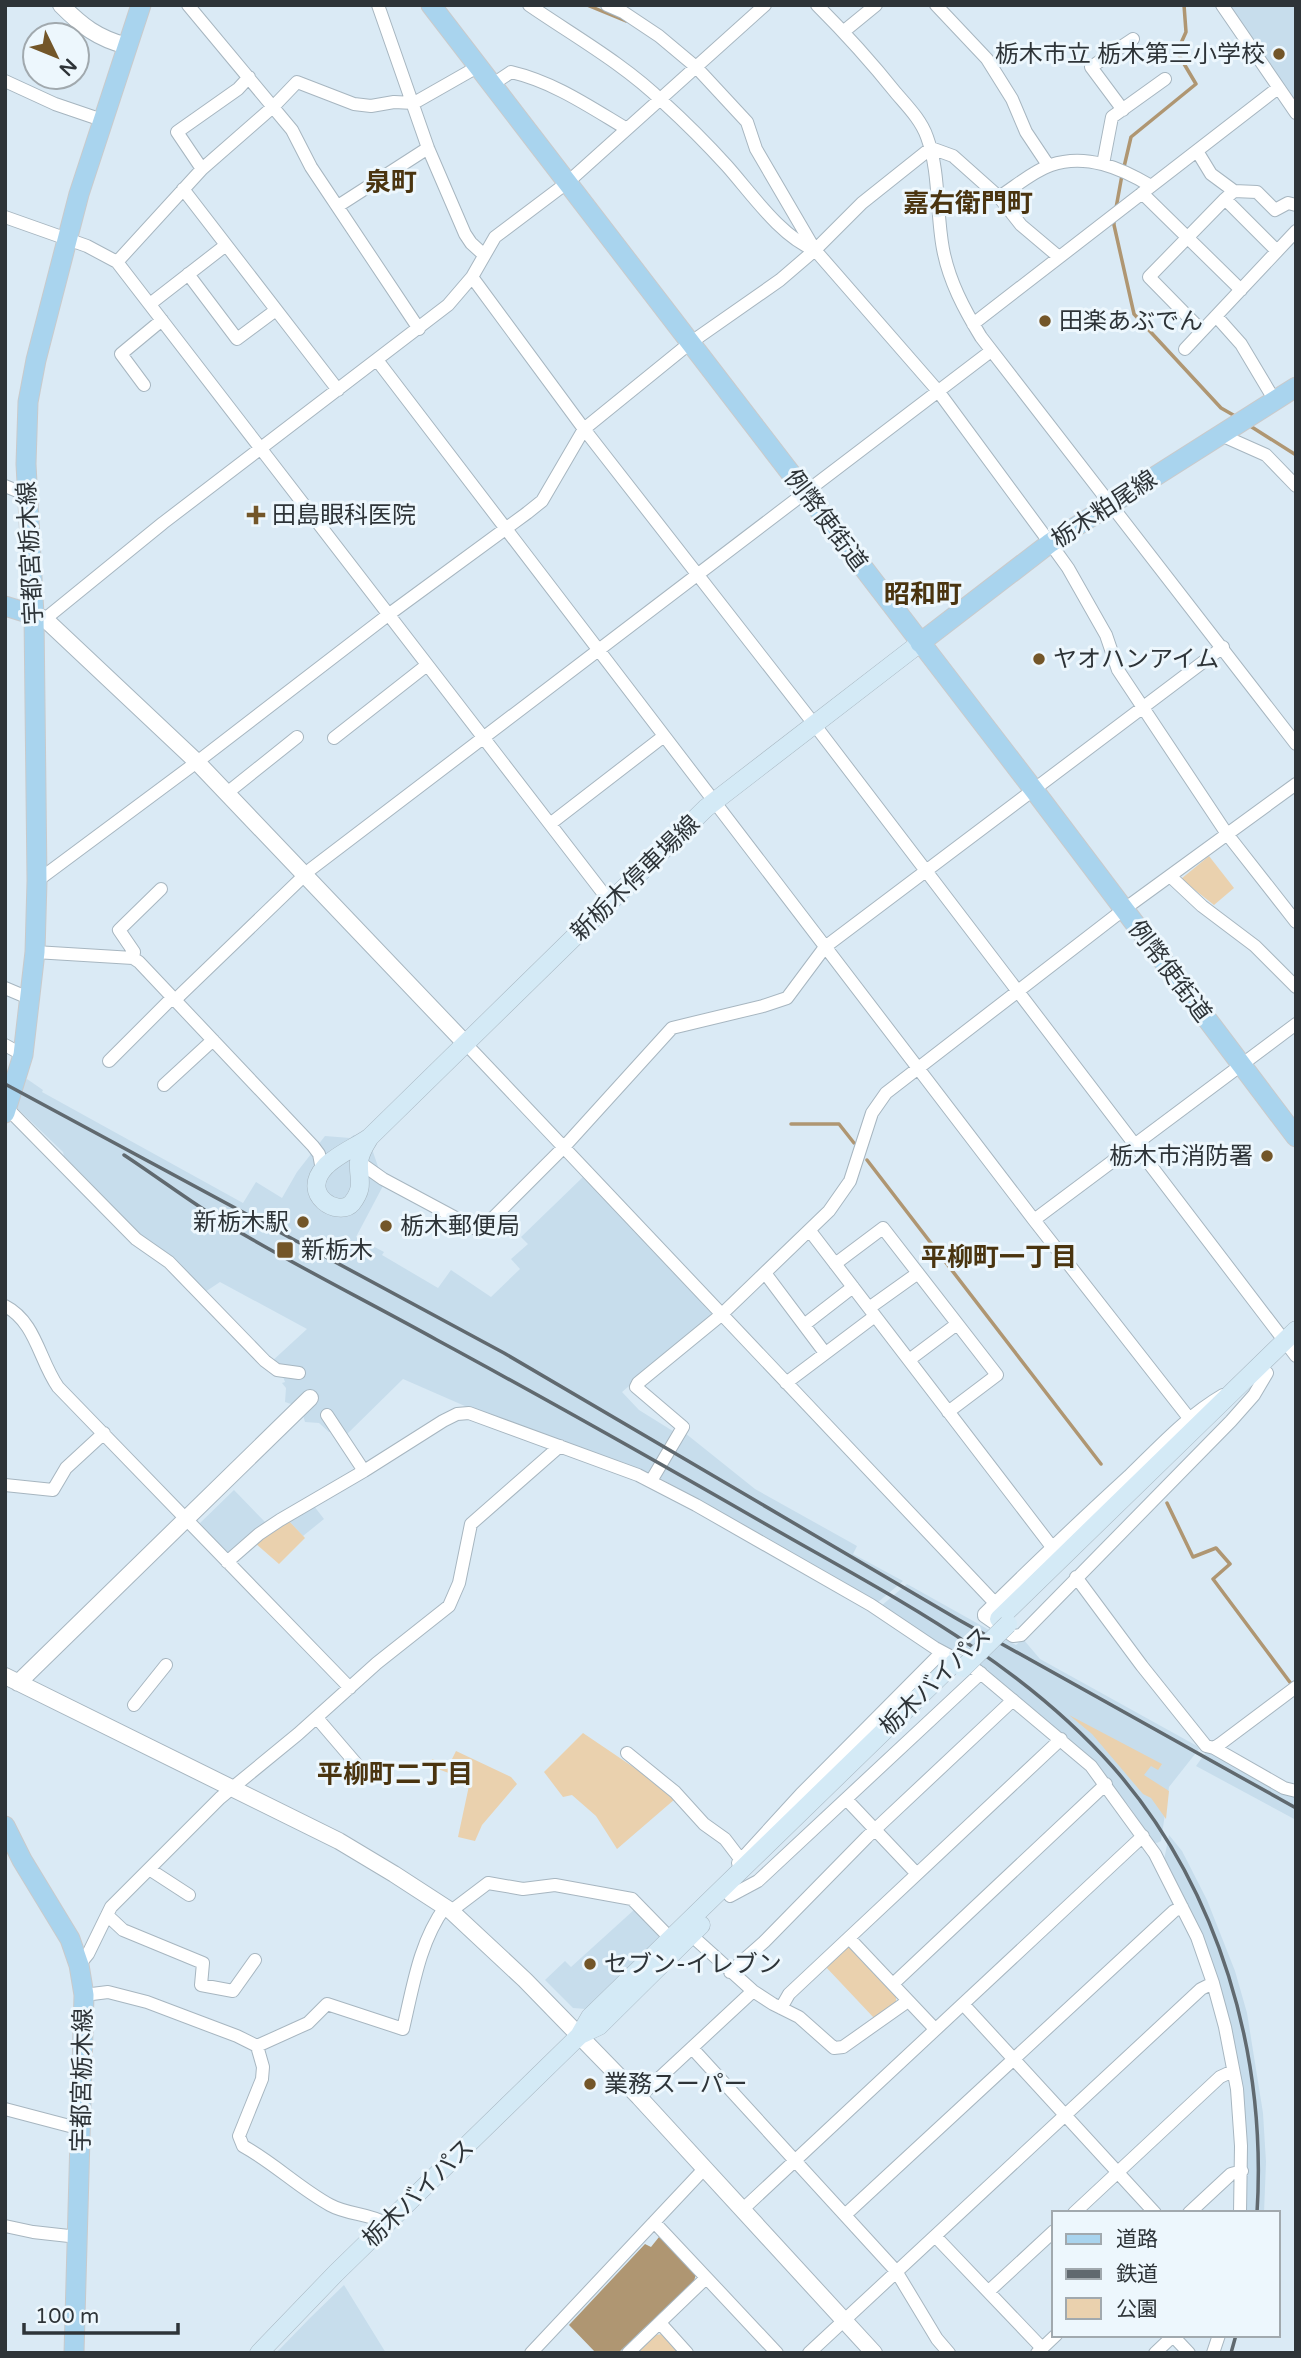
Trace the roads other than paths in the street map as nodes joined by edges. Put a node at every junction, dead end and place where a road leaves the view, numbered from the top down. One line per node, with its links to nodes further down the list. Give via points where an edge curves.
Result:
1 (61, 5): 15 (street, via 89,30)
2 (141, 5): 15 (main road, 宇都宮栃木線)
3 (188, 5): 18 (street)
4 (378, 5): 24 (street)
5 (431, 5): 16 (main road, 例幣使街道)
6 (529, 5): 23 (street)
7 (607, 5): 17 (street, via 659,36)
8 (765, 5): 17 (street)
9 (817, 5): 13 (street)
10 (876, 5): 13 (street)
11 (936, 5): 34 (street, via 987,59)
12 (1222, 5): 22 (street)
13 (843, 32): 31 (street, via 916,118)
14 (1133, 39): 26 (street, via 1091,67)
15 (127, 46): 28 (main road, 宇都宮栃木線)
16 (479, 66): 21 (main road, 例幣使街道); 24 (street)
17 (696, 67): 23 (street); 48 (street, via 747,121 756,149)
18 (249, 77): 25 (street); 35 (street, via 177,132)
19 (1166, 79): 26 (street)
20 (5, 81): 28 (street)
21 (493, 84): 29 (street, via 511,72 527,76 563,91); 36 (main road, 例幣使街道)
22 (1278, 88): 27 (street); 32 (street)
23 (661, 99): 29 (street); 48 (street, via 775,220)
24 (414, 103): 25 (street, via 354,104 298,82); 30 (street)
25 (274, 106): 35 (street); 42 (street)
26 (1122, 110): 33 (street, via 1112,117)
27 (1296, 113)
28 (102, 120): 46 (main road, 宇都宮栃木線)
29 (627, 129): 36 (street)
30 (428, 148): 42 (street); 50 (street, via 466,234)
31 (931, 148): 40 (street, via 953,156); 48 (street, via 862,203); 60 (street, via 943,247 958,298)
32 (1197, 151): 38 (street); 39 (street)
33 (1103, 164): 34 (street, via 1067,161); 38 (street, via 1126,171)
34 (1048, 165): 40 (street)
35 (202, 169): 37 (street)
36 (568, 182): 50 (street, via 495,237); 63 (main road, 例幣使街道)
37 (183, 190): 47 (street); 52 (street)
38 (1146, 190): 45 (street); 51 (street)
39 (1230, 195): 41 (street, via 1257,192 1275,210); 45 (street); 49 (street)
40 (999, 197): 51 (street, via 1021,226)
41 (1296, 205)
42 (338, 206): 61 (street)
43 (5, 217): 46 (street)
44 (1296, 231): 49 (street)
45 (1188, 237): 55 (street); 62 (street, via 1149,277)
46 (67, 238): 52 (street); 78 (main road, 宇都宮栃木線, via 28,402)
47 (226, 245): 53 (street); 57 (street)
48 (815, 250): 63 (street); 70 (street)
49 (1277, 251): 55 (street)
50 (484, 254): 54 (street)
51 (1059, 257): 60 (street)
52 (117, 262): 56 (street)
53 (188, 274): 56 (street); 57 (street, via 237,339)
54 (472, 277): 61 (street); 72 (street)
55 (1241, 289): 58 (street)
56 (149, 304): 59 (street)
57 (276, 310): 69 (street)
58 (1216, 316): 62 (street); 71 (street, via 1241,344)
59 (162, 320): 67 (street, via 121,354); 74 (street)
60 (973, 324): 65 (street)
61 (419, 329): 66 (street)
62 (1202, 331): 64 (street)
63 (690, 343): 72 (street); 77 (main road, 例幣使街道)
64 (1185, 349)
65 (991, 351): 70 (street); 79 (street)
66 (377, 360): 69 (street); 80 (street)
67 (144, 385)
68 (1296, 387): 71 (main road, 栃木粕尾線)
69 (338, 390): 74 (street)
70 (938, 391): 77 (street); 81 (street)
71 (1275, 401): 73 (main road, 栃木粕尾線)
72 (584, 429): 80 (street, via 542,501); 82 (street)
73 (1221, 435): 76 (street, via 1266,454); 79 (main road, 栃木粕尾線)
74 (260, 449): 84 (street); 85 (street)
75 (5, 486): 78 (street)
76 (1296, 486)
77 (805, 493): 82 (street); 86 (main road, 例幣使街道)
78 (27, 495): 85 (main road, 宇都宮栃木線)
79 (1111, 503): 81 (main road, 栃木粕尾線); 87 (street)
80 (504, 529): 84 (street); 88 (street)
81 (1050, 543): 86 (main road, 栃木粕尾線); 90 (street, via 1087,601 1118,670)
82 (697, 574): 88 (street); 91 (street)
83 (5, 606): 85 (main road)
84 (388, 615): 89 (street); 97 (street)
85 (39, 617): 97 (street); 107 (main road, 宇都宮栃木線)
86 (920, 643): 91 (main road, 新栃木停車場線); 99 (main road, 例幣使街道)
87 (1223, 647): 90 (street); 96 (street)
88 (597, 649): 92 (street); 94 (street)
89 (427, 665): 94 (street); 95 (street)
90 (1143, 707): 99 (street); 103 (street)
91 (814, 724): 101 (main road, 新栃木停車場線); 104 (street)
92 (664, 736): 101 (street); 102 (street)
93 (297, 737): 100 (street)
94 (482, 737): 102 (street); 105 (street)
95 (334, 738)
96 (1296, 744)
97 (197, 762): 100 (street); 107 (street)
98 (1296, 784): 103 (street)
99 (1034, 790): 104 (street); 110 (main road, 例幣使街道)
100 (227, 793): 105 (street)
101 (714, 801): 109 (main road, 新栃木停車場線); 112 (street)
102 (550, 824): 109 (street)
103 (1227, 834): 106 (street); 111 (street)
104 (926, 871): 112 (street); 117 (street)
105 (304, 874): 118 (street); 122 (street)
106 (1170, 876): 110 (street); 115 (street, via 1255,946)
107 (37, 881): 113 (main road, 宇都宮栃木線)
108 (161, 889): 114 (street, via 119,930 134,952)
109 (610, 902): 122 (main road, 新栃木停車場線)
110 (1123, 910): 117 (street); 126 (main road, 例幣使街道)
111 (1296, 922)
112 (825, 947): 127 (street); 133 (street, via 788,998 672,1028)
113 (35, 952): 114 (street); 119 (main road, 宇都宮栃木線)
114 (132, 958): 118 (street)
115 (1296, 987)
116 (5, 988): 119 (street)
117 (1017, 990): 127 (street); 131 (street)
118 (175, 998): 121 (street); 125 (street)
119 (31, 999): 124 (main road, 宇都宮栃木線)
120 (1296, 1024): 126 (street)
121 (213, 1040): 128 (street); 132 (street)
122 (465, 1043): 133 (street); 134 (main road, 新栃木停車場線)
123 (5, 1045): 124 (street)
124 (23, 1055): 129 (main road, 宇都宮栃木線)
125 (109, 1062)
126 (1242, 1065): 130 (main road, 例幣使街道); 131 (street)
127 (917, 1066): 138 (street); 139 (street, via 876,1105 850,1181)
128 (164, 1085)
129 (6, 1109): 152 (street, via 136,1239 169,1262 265,1362 276,1370)
130 (1296, 1137)
131 (1135, 1145): 138 (street); 149 (street)
132 (313, 1146): 134 (street); 135 (street)
133 (565, 1147): 136 (street, via 480,1231); 146 (street)
134 (351, 1158): 135 (main road); 136 (street); 137 (main road)
135 (322, 1170): 137 (main road, via 316,1181 317,1194 337,1208 347,1208)
136 (383, 1179): 137 (street)
137 (361, 1185)
138 (1034, 1220): 158 (street)
139 (810, 1231): 140 (street); 141 (street)
140 (835, 1264): 142 (street, via 883,1228); 143 (street)
141 (765, 1273): 146 (street); 148 (street)
142 (918, 1273): 145 (street); 147 (street)
143 (853, 1287): 145 (street); 148 (street)
144 (5, 1306): 159 (street, via 29,1326 58,1387)
145 (872, 1312): 150 (street); 151 (street)
146 (721, 1315): 154 (street); 162 (street, via 636,1387 683,1427)
147 (957, 1324): 151 (street); 156 (street, via 997,1375)
148 (804, 1325): 150 (street)
149 (1293, 1344): 153 (main road, 栃木バイパス); 158 (main road, 栃木バイパス)
150 (825, 1353): 154 (street)
151 (909, 1360): 156 (street)
152 (299, 1373)
153 (1267, 1373): 167 (street, via 1231,1421); 168 (main road, 栃木バイパス)
154 (786, 1383): 168 (street)
155 (310, 1398): 164 (street)
156 (948, 1412): 165 (street)
157 (327, 1415): 161 (street)
158 (1192, 1423): 165 (street, via 1150,1455); 168 (main road, 栃木バイパス)
159 (104, 1433): 163 (street, via 65,1468 53,1490); 164 (street)
160 (560, 1447): 161 (street, via 480,1423 469,1413 457,1414); 162 (street); 173 (street, via 471,1524 459,1583 449,1606)
161 (364, 1471): 166 (street, via 259,1534)
162 (651, 1481): 169 (street, via 871,1605)
163 (5, 1485)
164 (186, 1518): 166 (street); 171 (street)
165 (1052, 1547): 168 (street)
166 (228, 1562): 173 (street)
167 (1076, 1577): 168 (street, via 1017,1637 984,1614); 178 (street, via 1201,1741)
168 (1000, 1615): 169 (main road, 栃木バイパス)
169 (960, 1664): 174 (street); 184 (street); 188 (street, via 801,1794); 192 (main road, 栃木バイパス)
170 (166, 1665): 175 (street)
171 (12, 1680): 182 (street)
172 (1296, 1687): 178 (street)
173 (349, 1688): 176 (street)
174 (1013, 1700): 177 (street); 186 (street)
175 (134, 1705)
176 (317, 1718): 180 (street); 182 (street)
177 (1061, 1739): 181 (street); 190 (street)
178 (1214, 1748): 183 (street)
179 (627, 1753): 188 (street, via 675,1792)
180 (359, 1767)
181 (1106, 1784): 187 (street); 203 (street)
182 (231, 1788): 189 (street); 194 (street, via 339,1841)
183 (1296, 1791)
184 (846, 1800): 186 (street); 192 (street, via 758,1881)
185 (5, 1826): 200 (main road, 宇都宮栃木線, via 70,1939)
186 (875, 1829): 190 (street); 201 (street)
187 (1143, 1836): 193 (street); 207 (street)
188 (741, 1860): 192 (street)
189 (149, 1869): 191 (street); 195 (street)
190 (917, 1874): 198 (street)
191 (189, 1895)
192 (724, 1895): 196 (main road, 栃木バイパス); 197 (main road, 栃木バイパス)
193 (1182, 1907): 202 (street); 213 (street)
194 (448, 1909): 197 (street, via 488,1882 523,1889 555,1885 632,1899); 210 (street); 211 (street, via 428,1934 403,2029 327,2004 308,2023)
195 (107, 1915): 199 (street, via 123,1930 202,1963 201,1984 233,1991); 200 (street)
196 (691, 1935): 201 (street); 210 (main road, 栃木バイパス, via 599,2026)
197 (670, 1938): 210 (main road, 栃木バイパス, via 590,2017)
198 (849, 1938): 203 (street); 208 (street, via 789,1994)
199 (255, 1960)
200 (79, 1965): 205 (main road, 宇都宮栃木線)
201 (730, 1972): 204 (street)
202 (1213, 1983): 214 (street); 217 (street, via 1200,1989)
203 (892, 1984): 206 (street)
204 (753, 1991): 208 (street); 212 (street)
205 (84, 1995): 211 (street, via 108,1992 147,2002); 218 (main road, 宇都宮栃木線)
206 (908, 2001): 208 (street, via 839,2049); 209 (street)
207 (963, 2004): 209 (street); 213 (street)
208 (781, 2008)
209 (934, 2029): 219 (street)
210 (579, 2036): 215 (street); 230 (main road, 栃木バイパス)
211 (257, 2046): 230 (street, via 262,2080 239,2136 243,2146 334,2207)
212 (692, 2048): 215 (street); 219 (street)
213 (1013, 2060): 217 (street); 228 (street)
214 (1233, 2071): 221 (street); 222 (street, via 1220,2077)
215 (639, 2097): 220 (street)
216 (5, 2109): 218 (street)
217 (1064, 2115): 222 (street); 233 (street)
218 (81, 2129): 234 (main road, 宇都宮栃木線)
219 (794, 2160): 223 (street); 228 (street)
220 (704, 2169): 223 (street); 229 (street)
221 (1242, 2171): 226 (street, via 1231,2174); 227 (street)
222 (1117, 2172): 224 (street); 225 (street)
223 (742, 2210): 238 (street)
224 (1075, 2211)
225 (1153, 2211)
226 (1191, 2211)
227 (1240, 2211)
228 (845, 2216): 235 (street)
229 (654, 2222): 236 (street); 246 (street)
230 (387, 2224): 245 (main road, 栃木バイパス)
231 (5, 2226): 234 (street)
232 (1052, 2233): 237 (street)
233 (935, 2236): 235 (street); 237 (street)
234 (78, 2237): 244 (main road, 宇都宮栃木線)
235 (896, 2271): 238 (street); 252 (street)
236 (706, 2278): 239 (street); 249 (street)
237 (989, 2291): 243 (street)
238 (845, 2320): 250 (street); 251 (street)
239 (660, 2323): 247 (street); 248 (street)
240 (1054, 2337): 243 (street)
241 (1171, 2337): 253 (street)
242 (1173, 2337): 254 (street)
243 (1040, 2351)
244 (74, 2353)
245 (258, 2353)
246 (531, 2353)
247 (628, 2353)
248 (687, 2353)
249 (777, 2353)
250 (809, 2353)
251 (874, 2353)
252 (949, 2353)
253 (1155, 2353)
254 (1189, 2353)

